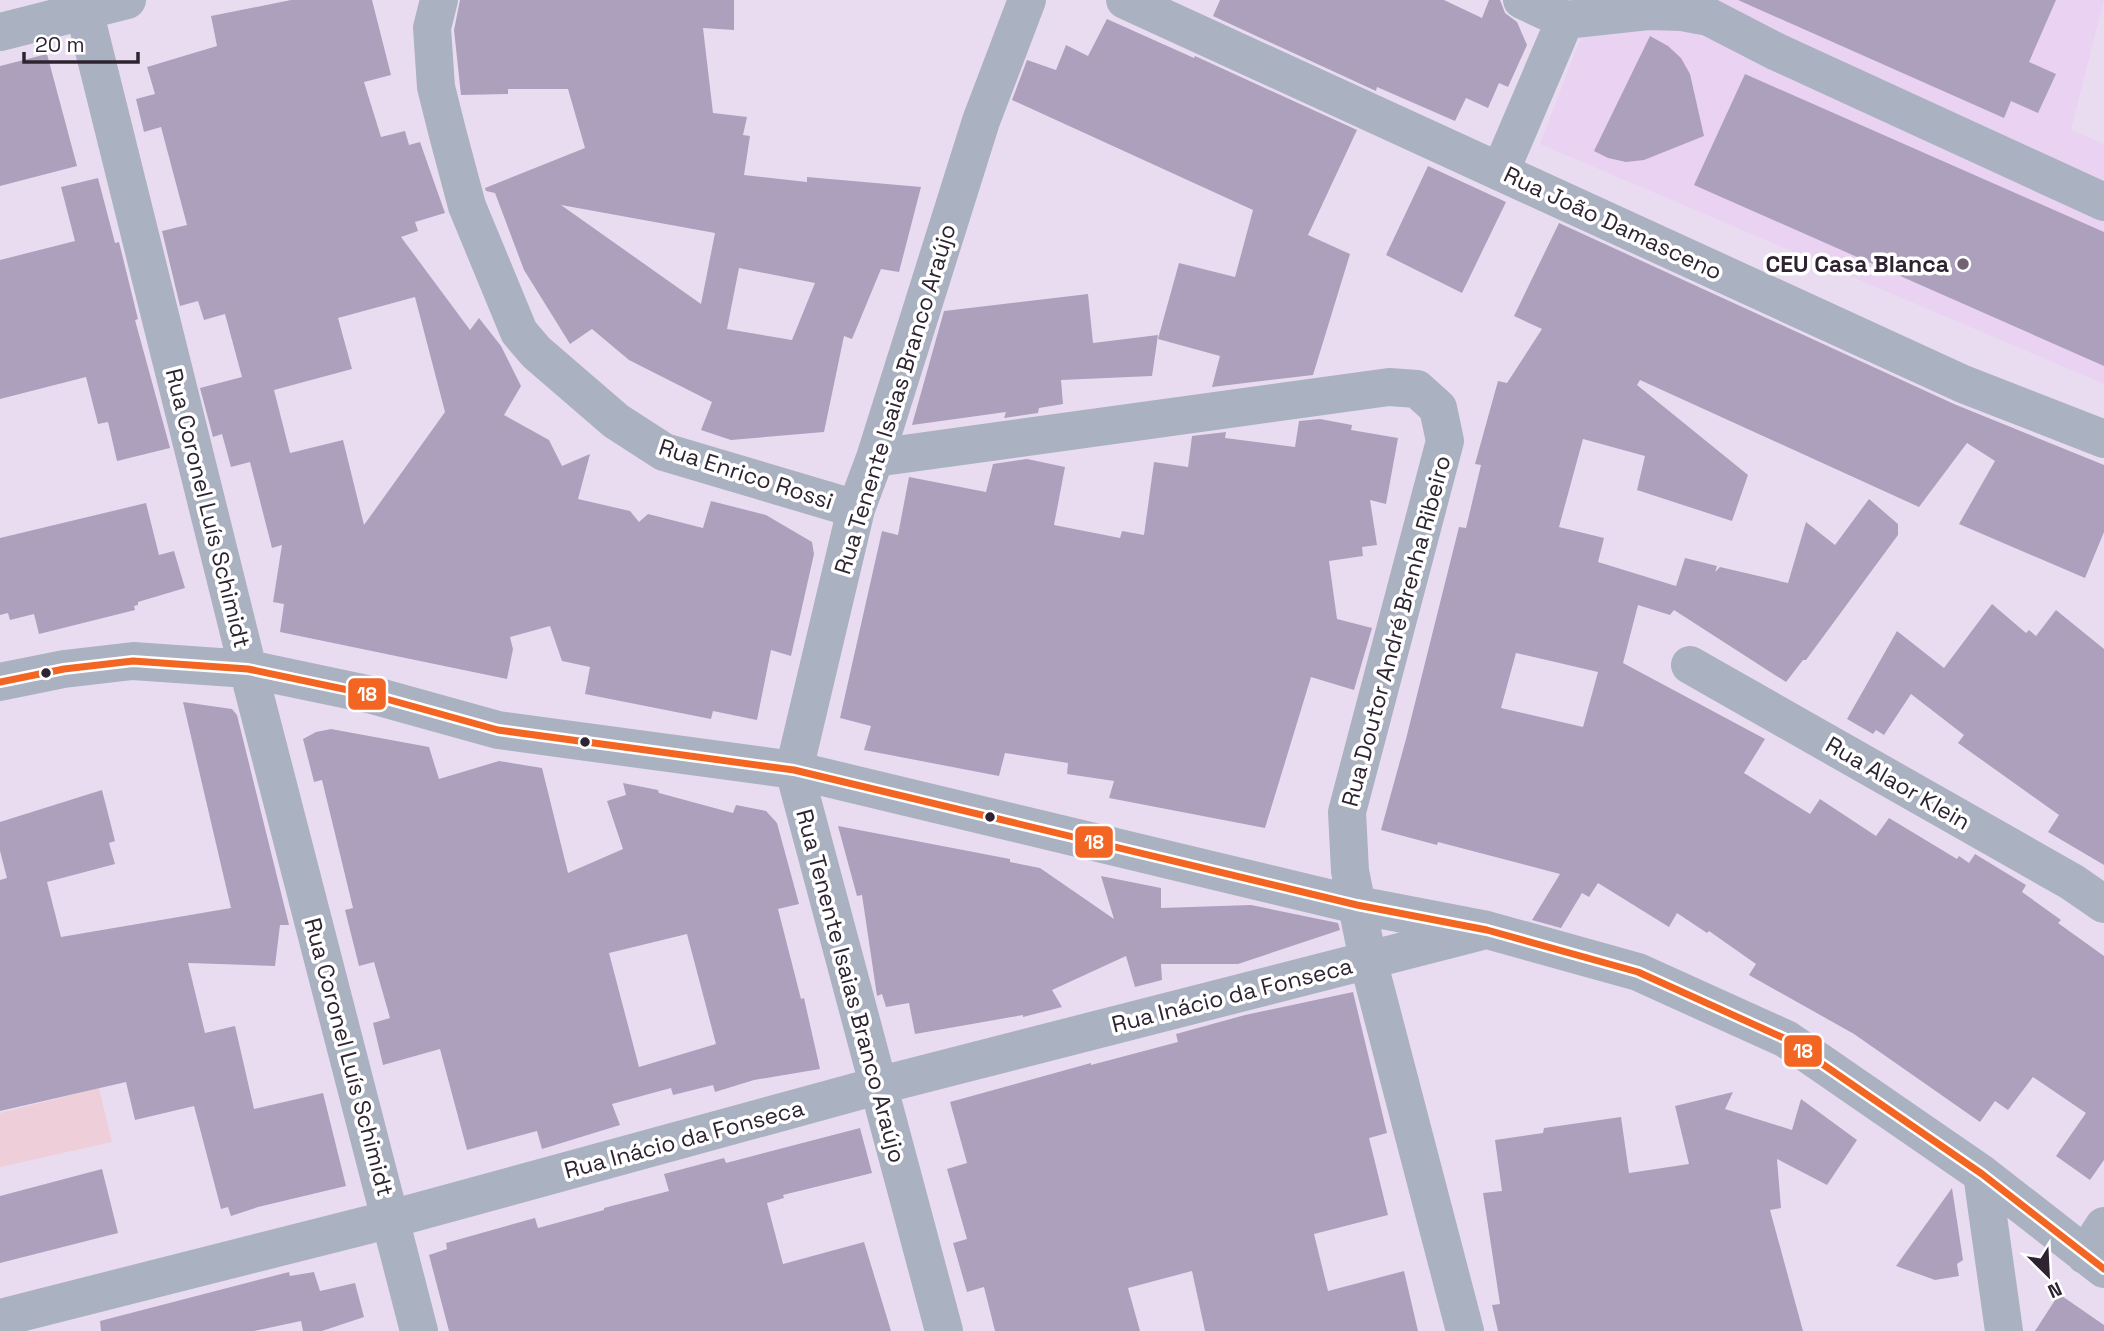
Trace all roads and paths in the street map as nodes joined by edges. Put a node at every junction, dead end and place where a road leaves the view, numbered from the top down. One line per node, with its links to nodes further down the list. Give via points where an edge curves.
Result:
1 (127, 0): 6 (street)
2 (439, 0): 13 (street, Rua Enrico Rossi, via 432,28 436,87 467,206 519,332 616,421 664,452)
3 (1027, 0): 12 (street, Rua Tenente Isaias Branco Araújo, via 981,121)
4 (1125, 0): 9 (street, Rua João Damasceno)
5 (1522, 0): 7 (street)
6 (84, 10): 8 (street); 15 (street, Rua Coronel Luís Schimidt)
7 (1565, 20): 9 (street); 10 (street, via 1648,11 1709,17)
8 (0, 33)
9 (1500, 172): 11 (street, Rua João Damasceno, via 1962,384)
10 (2104, 202)
11 (2104, 439)
12 (875, 458): 13 (street, Rua Tenente Isaias Branco Araújo); 19 (street, Rua Doutor André Brenha Ribeiro, via 1389,387 1417,389 1438,408 1446,441 1347,812)
13 (856, 509): 17 (street, Rua Tenente Isaias Branco Araújo)
14 (1690, 665): 18 (street, Rua Alaor Klein)
15 (248, 669): 16 (street, via 133,661); 17 (street, via 372,695 498,730); 24 (street, Rua Coronel Luís Schimidt)
16 (0, 682)
17 (794, 770): 19 (street); 22 (street, Rua Tenente Isaias Branco Araújo)
18 (2104, 904)
19 (1357, 905): 20 (street); 21 (street, Rua Doutor André Brenha Ribeiro)
20 (1487, 930): 21 (street, Rua Inácio da Fonseca); 23 (street, via 1638,972 1786,1039)
21 (1368, 960): 22 (street, Rua Inácio da Fonseca); 29 (street, Rua Doutor André Brenha Ribeiro)
22 (877, 1086): 24 (street, Rua Inácio da Fonseca); 28 (street, Rua Tenente Isaias Branco Araújo)
23 (1982, 1174): 25 (street); 30 (street)
24 (391, 1219): 26 (street, Rua Inácio da Fonseca); 27 (street, Rua Coronel Luís Schimidt)
25 (2098, 1250)
26 (0, 1318)
27 (419, 1331)
28 (944, 1331)
29 (1465, 1331)
30 (2004, 1331)

